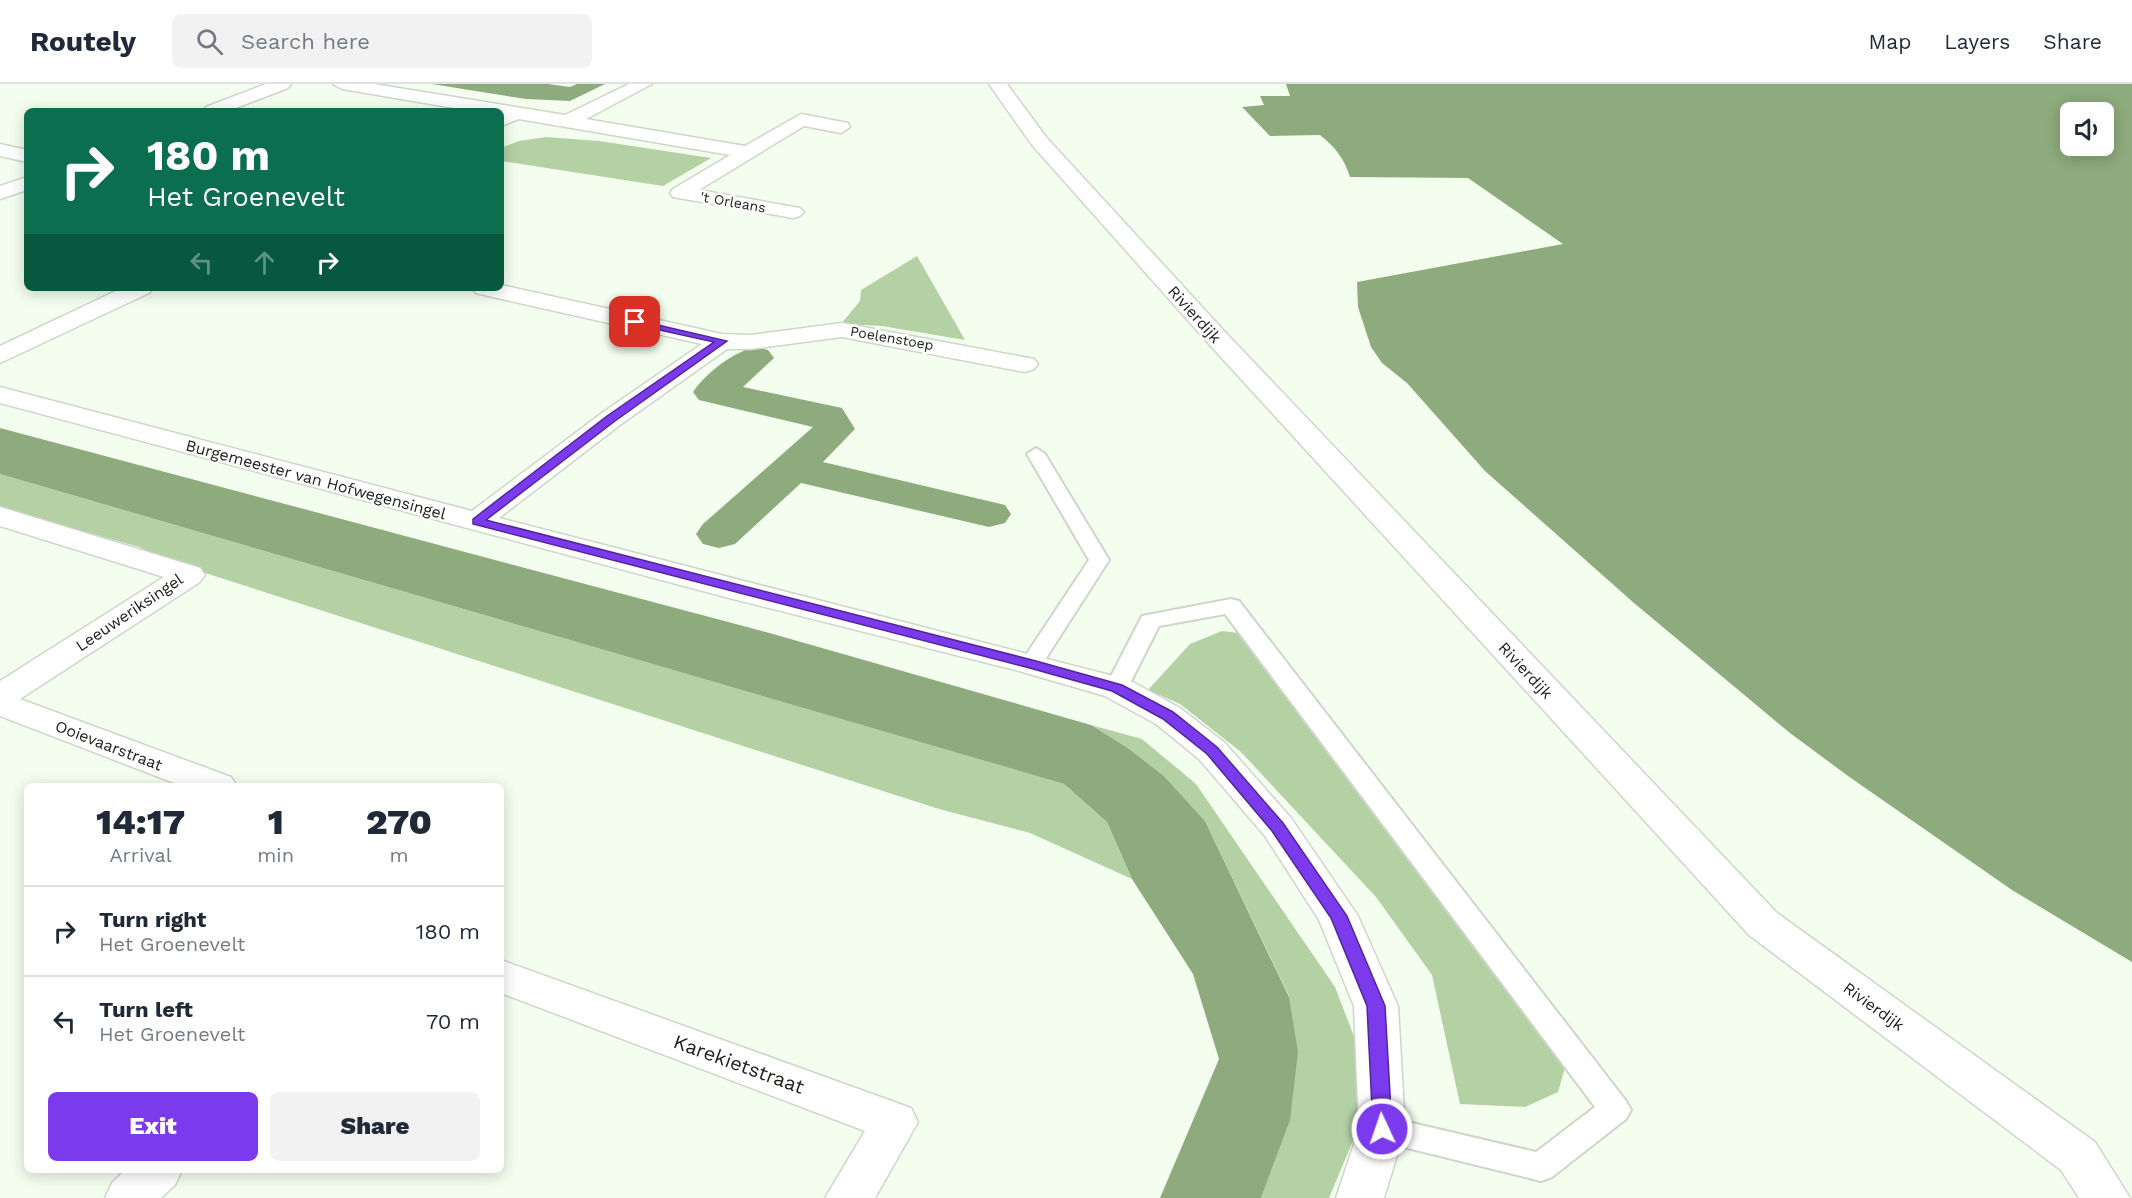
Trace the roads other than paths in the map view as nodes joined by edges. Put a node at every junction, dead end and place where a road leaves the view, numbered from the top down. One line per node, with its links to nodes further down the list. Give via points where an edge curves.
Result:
1 (282, 84): 5 (street)
2 (342, 84): 6 (street)
3 (643, 84): 8 (street)
4 (998, 84): 36 (street, Rivierdijk, via 1039,141 1202,321 1763,924 2078,1156)
5 (220, 108)
6 (463, 108)
7 (509, 117): 8 (street)
8 (567, 121): 11 (street)
9 (841, 127): 11 (street, 't Orleans, via 801,120)
10 (0, 150): 12 (street)
11 (748, 152): 15 (street, 't Orleans, via 680,193)
12 (24, 155)
13 (24, 184): 14 (street)
14 (0, 193)
15 (793, 212)
16 (134, 291): 19 (street)
17 (497, 291): 18 (street, Poelenstoep)
18 (722, 341): 20 (street, Poelenstoep, via 751,342 842,330); 24 (street)
19 (5, 348)
20 (1025, 363)
21 (0, 396): 24 (street, Burgemeester van Hofwegensingel)
22 (1036, 454): 25 (lane, via 1099,560)
23 (0, 516): 27 (street, Leeuweriksingel, via 189,575)
24 (477, 521): 25 (street, Burgemeester van Hofwegensingel)
25 (1031, 664): 26 (street, Burgemeester van Hofwegensingel)
26 (1117, 688): 31 (street, Burgemeester van Hofwegensingel, via 1168,716 1212,751 1278,827 1338,916 1376,1006); 31 (lane, via 1150,621 1232,606 1615,1110 1541,1167)
27 (0, 696)
28 (0, 704): 29 (street, Ooievaarstraat)
29 (210, 783)
30 (504, 977): 34 (street, Karekietstraat, via 895,1122)
31 (1382, 1129): 35 (street, Burgemeester van Hofwegensingel)
32 (155, 1173): 33 (street)
33 (129, 1198)
34 (849, 1198)
35 (1360, 1198)
36 (2106, 1198)

